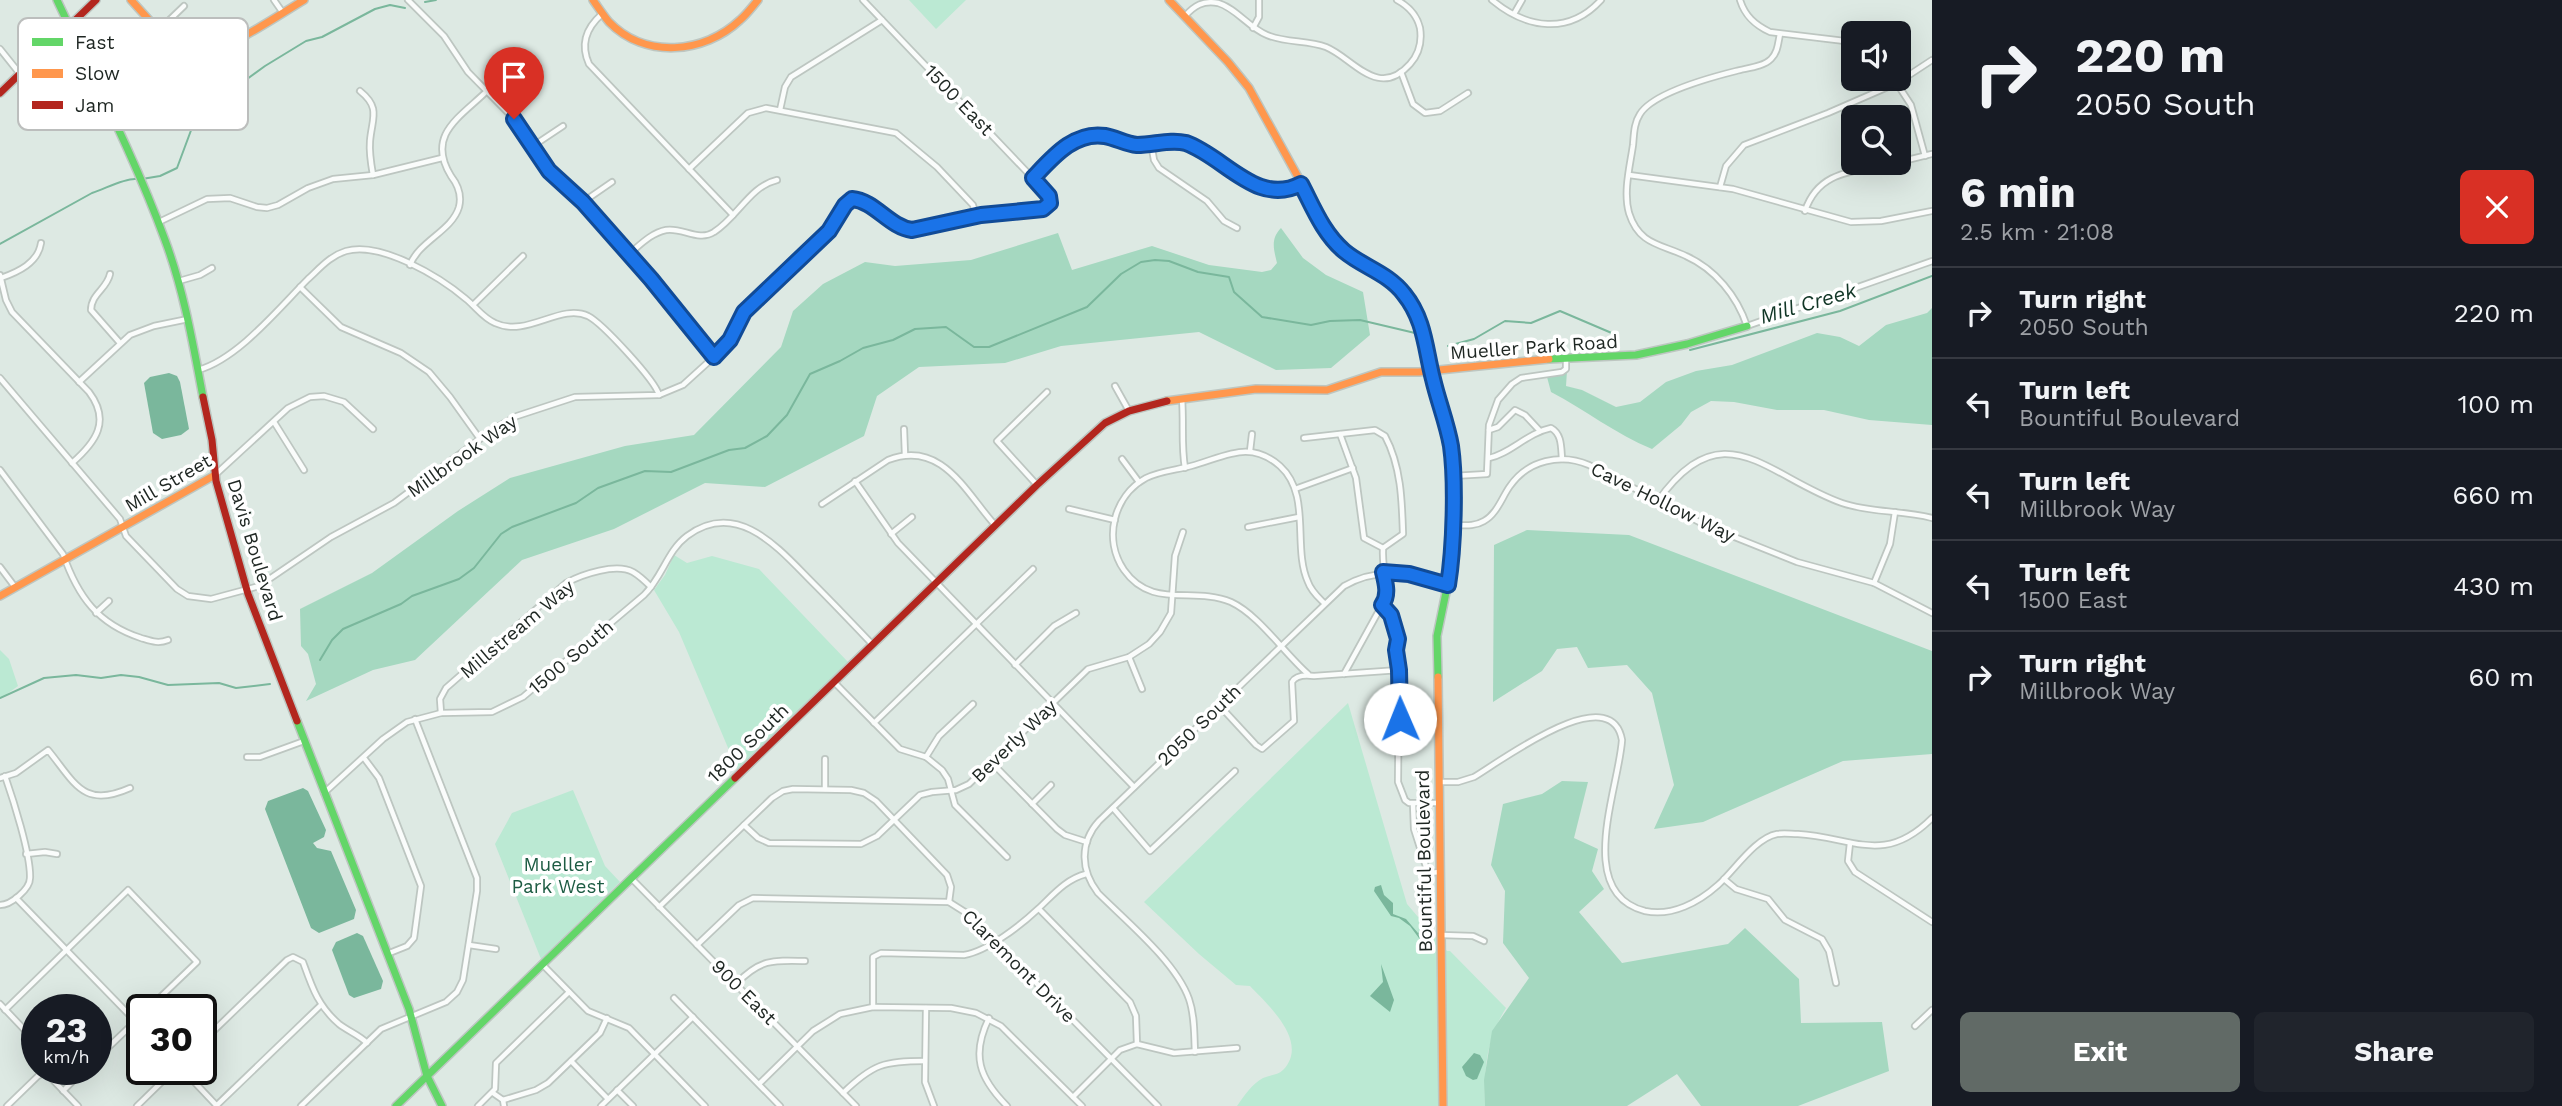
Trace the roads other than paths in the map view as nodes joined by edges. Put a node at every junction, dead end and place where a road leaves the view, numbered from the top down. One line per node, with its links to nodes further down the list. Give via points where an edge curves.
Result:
1 (57, 0): 22 (main road, Davis Boulevard)
2 (96, 0): 23 (main road)
3 (131, 0): 24 (main road)
4 (274, 0): 18 (street)
5 (304, 0): 18 (main road)
6 (408, 0): 38 (street)
7 (593, 0): 19 (main road)
8 (758, 0): 19 (main road, via 726,34 683,48 641,42)
9 (863, 0): 26 (street, 1500 East)
10 (1169, 0): 21 (main road, Bountiful Boulevard)
11 (1259, 0): 27 (street, via 1259,17)
12 (1396, 0): 33 (street, via 1413,13 1420,33 1415,57)
13 (1492, 0): 20 (street)
14 (1522, 0): 20 (street)
15 (1601, 0): 20 (street, via 1569,23 1542,23)
16 (1740, 0): 29 (street, via 1754,23)
17 (184, 6): 25 (street)
18 (283, 13): 28 (main road)
19 (602, 14): 52 (street, via 586,36 589,64)
20 (1514, 14)
21 (1185, 16): 27 (street, via 1197,5 1215,2); 59 (main road, Bountiful Boulevard, via 1244,81)
22 (66, 18)
23 (77, 18)
24 (148, 18)
25 (172, 18)
26 (882, 20): 43 (street, via 791,77); 56 (street, 1500 East)
27 (1253, 28): 33 (street, via 1275,38 1326,48 1373,76)
28 (248, 31)
29 (1780, 34): 30 (street); 54 (street, via 1775,54 1766,63 1647,105 1636,121)
30 (1841, 42)
31 (0, 49): 35 (street)
32 (1932, 60): 34 (street)
33 (1401, 72): 42 (street, via 1413,104 1425,113 1440,111)
34 (1911, 72)
35 (18, 73)
36 (18, 75): 41 (main road)
37 (360, 91): 53 (street, via 374,110)
38 (487, 91): 47 (street); 50 (street, via 448,129)
39 (1875, 91): 60 (street, via 1751,141 1726,166)
40 (1901, 91): 49 (street, via 1916,119)
41 (0, 93)
42 (1468, 93)
43 (780, 110): 52 (street, via 763,108 748,113); 66 (street, via 899,134 937,167 972,205)
44 (562, 126): 47 (street)
45 (118, 130): 67 (main road, Davis Boulevard)
46 (1151, 144): 56 (street, via 1098,135 1080,138); 59 (street, via 1172,141 1191,145 1267,190 1284,191); 68 (street, via 1159,168)
47 (533, 146): 61 (street, via 551,174)
48 (1932, 154): 49 (street)
49 (1925, 156): 51 (street)
50 (442, 158): 53 (street); 73 (street, via 459,190 458,209)
51 (1911, 159)
52 (689, 169): 65 (street)
53 (373, 175): 67 (street, via 324,181 267,208 230,198 207,199)
54 (1629, 175): 60 (street); 81 (street, via 1627,205 1638,231 1653,244 1694,260 1723,283)
55 (1845, 175): 63 (street, via 1826,180 1815,189)
56 (1033, 178): 62 (street, 1500 East)
57 (777, 180): 65 (street, via 759,189)
58 (612, 182): 61 (street)
59 (1301, 184): 86 (main road, Bountiful Boulevard, via 1325,230 1339,246 1387,277 1406,296 1424,330)
60 (1720, 187): 63 (street)
61 (583, 202): 70 (street)
62 (1050, 203): 66 (street, Millbrook Way, via 1040,209)
63 (1805, 211): 64 (street, via 1866,223)
64 (1932, 211)
65 (733, 215): 70 (street, via 709,235 662,231)
66 (976, 216): 84 (street, Millbrook Way, via 909,230 852,199 829,231 744,312 730,340)
67 (159, 222): 77 (main road, Davis Boulevard)
68 (1237, 228)
69 (41, 243): 76 (street, via 24,268)
70 (629, 254): 84 (street)
71 (523, 256): 79 (street)
72 (1932, 261): 81 (street, Mueller Park Road)
73 (410, 265): 78 (street, via 379,250 349,250 330,259); 79 (street)
74 (212, 268): 77 (street)
75 (110, 274): 82 (street, via 91,302 91,310)
76 (1, 276): 88 (street, via 12,312)
77 (179, 281): 80 (main road, Davis Boulevard)
78 (300, 287): 85 (street, via 259,331); 102 (street, via 341,327 401,353 429,372)
79 (473, 305): 91 (street, via 490,320 511,327 573,313 589,317 652,380)
80 (188, 319): 82 (street, via 145,328); 85 (main road, Davis Boulevard)
81 (1747, 326): 83 (main road, Mueller Park Road, via 1656,352)
82 (120, 343): 88 (street)
83 (1566, 356): 86 (main road, Mueller Park Road); 97 (street, via 1562,372 1524,377 1512,384 1495,405)
84 (714, 357): 91 (street, Millbrook Way, via 683,385)
85 (198, 370): 113 (main road, Davis Boulevard)
86 (1431, 371): 92 (main road, Mueller Park Road, via 1373,374 1318,391 1256,389); 114 (main road, Bountiful Boulevard, via 1449,437)
87 (0, 378): 108 (street, Millbrook Way)
88 (79, 382): 108 (street, via 97,405 99,425 91,445)
89 (1115, 386): 93 (street)
90 (1047, 391): 117 (street, via 997,441)
91 (659, 395): 102 (street, Millbrook Way, via 571,398 526,412)
92 (1181, 398): 93 (main road, Mueller Park Road); 109 (street)
93 (1129, 411): 117 (main road, 1800 South, via 1098,428)
94 (274, 422): 95 (street, Mill Street, via 297,401 324,396 344,401); 112 (street); 113 (street, Mill Street)
95 (373, 429)
96 (904, 429): 104 (street)
97 (1489, 430): 98 (street, via 1515,410); 105 (street)
98 (1540, 431): 105 (street); 107 (street, via 1556,431)
99 (1252, 434): 103 (street)
100 (1340, 434): 101 (street); 110 (street); 133 (street, via 1375,430 1387,438 1397,468 1403,534)
101 (1304, 438)
102 (480, 439): 143 (street, Millbrook Way, via 394,503 331,537 269,581)
103 (1250, 452): 109 (street, via 1232,452); 118 (street, via 1279,465)
104 (905, 455): 115 (street); 127 (street, via 928,459 951,472)
105 (1489, 458): 114 (street, via 1485,475)
106 (1122, 459): 116 (street)
107 (1562, 459): 119 (street, Cave Hollow Way, via 1584,463); 128 (street, via 1540,463 1520,475 1486,520 1477,525)
108 (72, 463): 129 (street, Millbrook Way)
109 (1185, 468): 116 (street)
110 (1353, 468): 118 (street); 133 (street, via 1364,538)
111 (0, 470): 134 (street)
112 (304, 470)
113 (215, 475): 129 (main road, Mill Street); 143 (main road, Davis Boulevard)
114 (1452, 476): 128 (main road, Bountiful Boulevard)
115 (855, 481): 120 (street); 132 (street)
116 (1139, 482): 126 (street, via 1123,499)
117 (1037, 485): 127 (main road, 1800 South)
118 (1295, 489): 124 (street)
119 (1657, 502): 122 (street, via 1688,466 1704,458 1731,455 1761,462 1844,503); 139 (street, Cave Hollow Way, via 1761,548)
120 (822, 504)
121 (1069, 509): 126 (street)
122 (1895, 512): 125 (street); 139 (street, via 1890,544)
123 (912, 517): 132 (street)
124 (1299, 517): 130 (street); 147 (street, via 1307,581)
125 (1932, 518)
126 (1115, 520): 144 (street, via 1114,549 1125,571 1147,591)
127 (995, 525): 138 (main road, 1800 South)
128 (1452, 525): 140 (main road, Bountiful Boulevard)
129 (123, 527): 134 (main road, Mill Street); 143 (street, Millbrook Way, via 126,536 188,596 206,600)
130 (1248, 527)
131 (1183, 532): 144 (street, Beverly Way, via 1175,556)
132 (891, 534): 138 (street)
133 (1383, 548): 137 (street)
134 (65, 559): 141 (main road, Mill Street); 150 (street)
135 (0, 567): 141 (street)
136 (1033, 569): 152 (street)
137 (1384, 575): 140 (street, 2050 South, via 1409,574); 147 (street, 2050 South, via 1352,581); 148 (street)
138 (936, 583): 152 (street); 154 (main road, 1800 South)
139 (1874, 583): 149 (street, Cave Hollow Way)
140 (1448, 585): 179 (main road, Bountiful Boulevard, via 1437,636)
141 (15, 587): 145 (main road, Mill Street)
142 (651, 587): 154 (street, 1500 South, via 684,538 703,527 740,526 772,542); 168 (street, 1500 South, via 523,698 492,712); 168 (street, Millstream Way, via 635,573 620,569 566,583 446,688 440,699)
143 (246, 590): 171 (main road, Davis Boulevard)
144 (1172, 595): 155 (street, via 1234,604); 156 (street, Beverly Way, via 1164,627)
145 (0, 596)
146 (108, 601): 150 (street)
147 (1324, 603): 155 (street, 2050 South)
148 (1382, 604): 157 (street); 159 (street, via 1391,615 1398,639)
149 (1932, 612)
150 (96, 613): 153 (street, via 124,632 158,642)
151 (1076, 613): 158 (street, via 1054,626)
152 (976, 625): 158 (street); 170 (street)
153 (168, 640)
154 (872, 644): 163 (main road, 1800 South)
155 (1280, 646): 161 (street); 167 (street, 2050 South)
156 (1129, 657): 164 (street); 166 (street, Beverly Way, via 1088,669)
157 (1354, 658): 160 (street); 162 (street)
158 (1015, 665): 166 (street)
159 (1399, 670): 160 (street); 188 (street, via 1397,777 1405,800)
160 (1356, 673): 162 (street)
161 (1308, 674): 162 (street); 167 (street, via 1292,682 1294,721 1262,749)
162 (1344, 674)
163 (834, 681): 170 (street); 200 (main road, 1800 South)
164 (1142, 688)
165 (973, 704): 175 (street, via 936,740)
166 (1053, 704): 176 (street, Beverly Way); 181 (street)
167 (1219, 705): 181 (street, 2050 South)
168 (441, 712): 169 (street, 1500 South)
169 (415, 719): 173 (street, 1500 South, via 391,732); 211 (street, via 475,872 477,891)
170 (874, 723): 175 (street, via 900,749)
171 (304, 741): 172 (street, via 260,757); 185 (main road, Davis Boulevard)
172 (247, 757)
173 (364, 758): 185 (street, 1500 South); 215 (street, via 379,778 421,886 414,937 407,946)
174 (825, 758): 183 (street)
175 (926, 758): 184 (street, via 945,774)
176 (992, 763): 184 (street, Beverly Way, via 969,784); 187 (street)
177 (1235, 771): 189 (street, via 1150,851)
178 (3, 777): 182 (street, via 48,750 90,794 104,797); 195 (street)
179 (1439, 782): 186 (main road, Bountiful Boulevard); 201 (street, via 1474,777 1563,725 1592,716 1608,719 1620,730 1622,740 1604,853 1615,891 1640,909 1662,912 1690,904)
180 (1051, 785): 187 (street)
181 (1134, 787): 189 (street, 2050 South)
182 (130, 788)
183 (825, 789): 191 (street, via 864,793); 192 (street, via 783,791)
184 (950, 791): 191 (street, Beverly Way, via 920,795); 197 (street, via 958,808)
185 (324, 793): 215 (main road, Davis Boulevard)
186 (1439, 803): 188 (street); 198 (main road, Bountiful Boulevard)
187 (1032, 804): 193 (street, via 1060,832)
188 (1413, 804): 198 (street, via 1414,829 1428,873)
189 (1113, 808): 193 (street, 2050 South)
190 (1932, 819): 194 (street, via 1900,840 1871,847)
191 (894, 820): 192 (street, Beverly Way, via 873,839 853,845 769,843); 203 (street, via 947,875)
192 (744, 825): 205 (street)
193 (1087, 842): 199 (street)
194 (1850, 843): 201 (street, via 1817,835 1776,834 1761,841); 207 (street, via 1848,861 1855,872)
195 (26, 854): 196 (street); 202 (street, via 30,880)
196 (57, 854)
197 (1007, 858)
198 (1440, 872): 208 (main road, Bountiful Boulevard)
199 (1086, 874): 206 (street, via 1068,881); 243 (street, via 1098,893 1180,979 1192,1011)
200 (631, 878): 205 (street, 900 East); 217 (main road, 1800 South)
201 (1724, 880): 218 (street, via 1736,889 1768,899 1785,920 1818,936 1829,951)
202 (16, 898): 204 (street); 214 (street)
203 (949, 902): 209 (street, Claremont Drive, via 964,910); 212 (street, Claremont Drive, via 753,898 739,905)
204 (0, 905)
205 (659, 906): 212 (street, 900 East)
206 (1039, 909): 209 (street); 240 (street, via 1130,1002 1136,1016)
207 (1932, 922)
208 (1441, 935): 210 (street); 279 (main road, Bountiful Boulevard)
209 (995, 941): 225 (street, via 964,955 875,955); 245 (street, Claremont Drive)
210 (1484, 941)
211 (469, 945): 213 (street); 230 (street, via 457,992 442,1004)
212 (697, 945): 219 (street, 900 East)
213 (496, 949)
214 (67, 950): 221 (street, via 128,890 197,962); 227 (street); 229 (street)
215 (387, 954): 230 (main road, Davis Boulevard)
216 (805, 961): 219 (street, via 764,962)
217 (542, 964): 220 (street); 248 (main road, 1800 South)
218 (1836, 983)
219 (736, 984): 241 (street, 900 East)
220 (569, 992): 232 (street, via 588,1011); 257 (street, via 496,1063)
221 (164, 994)
222 (674, 998): 231 (street)
223 (0, 1004): 227 (street)
224 (321, 1006): 236 (street, via 302,960 293,957); 239 (street); 265 (street)
225 (873, 1007): 226 (street); 241 (street, via 832,1018)
226 (926, 1008): 233 (street, via 964,1010); 247 (street)
227 (5, 1010): 234 (street)
228 (1932, 1010): 235 (street)
229 (126, 1012)
230 (412, 1016): 239 (street, via 383,1028); 248 (main road, Davis Boulevard)
231 (693, 1017): 244 (street); 249 (street)
232 (607, 1018): 244 (street, via 626,1026); 246 (street, via 600,1033)
233 (989, 1018): 259 (street); 276 (street, via 980,1043 980,1065 988,1085)
234 (21, 1026)
235 (1915, 1026)
236 (217, 1028)
237 (126, 1030): 238 (street)
238 (112, 1043)
239 (367, 1043): 266 (street)
240 (1137, 1044): 243 (street, via 1169,1053); 245 (street)
241 (797, 1046): 249 (street); 258 (street, 900 East)
242 (1237, 1048): 243 (street)
243 (1195, 1052)
244 (655, 1054): 255 (street); 272 (street)
245 (1111, 1059): 259 (street); 278 (street, Claremont Drive)
246 (571, 1061): 260 (street); 261 (street, via 542,1087)
247 (925, 1061): 258 (street, via 880,1064); 275 (street, via 926,1088)
248 (427, 1076): 267 (main road, 1800 South); 268 (main road, Davis Boulevard)
249 (758, 1084): 273 (street)
250 (29, 1085): 262 (street)
251 (58, 1085): 256 (street)
252 (69, 1085): 256 (street)
253 (158, 1085): 264 (street)
254 (197, 1085): 265 (street)
255 (617, 1090): 260 (street); 271 (street)
256 (63, 1091): 263 (street)
257 (493, 1093): 261 (street); 269 (street)
258 (843, 1093): 274 (street, 900 East)
259 (1073, 1097): 277 (street)
260 (608, 1099): 270 (street)
261 (503, 1103)
262 (7, 1106)
263 (78, 1106)
264 (137, 1106)
265 (217, 1106)
266 (301, 1106)
267 (396, 1106)
268 (442, 1106)
269 (478, 1106)
270 (601, 1106)
271 (633, 1106)
272 (705, 1106)
273 (780, 1106)
274 (856, 1106)
275 (934, 1106)
276 (1007, 1106)
277 (1082, 1106)
278 (1158, 1106)
279 (1443, 1106)

